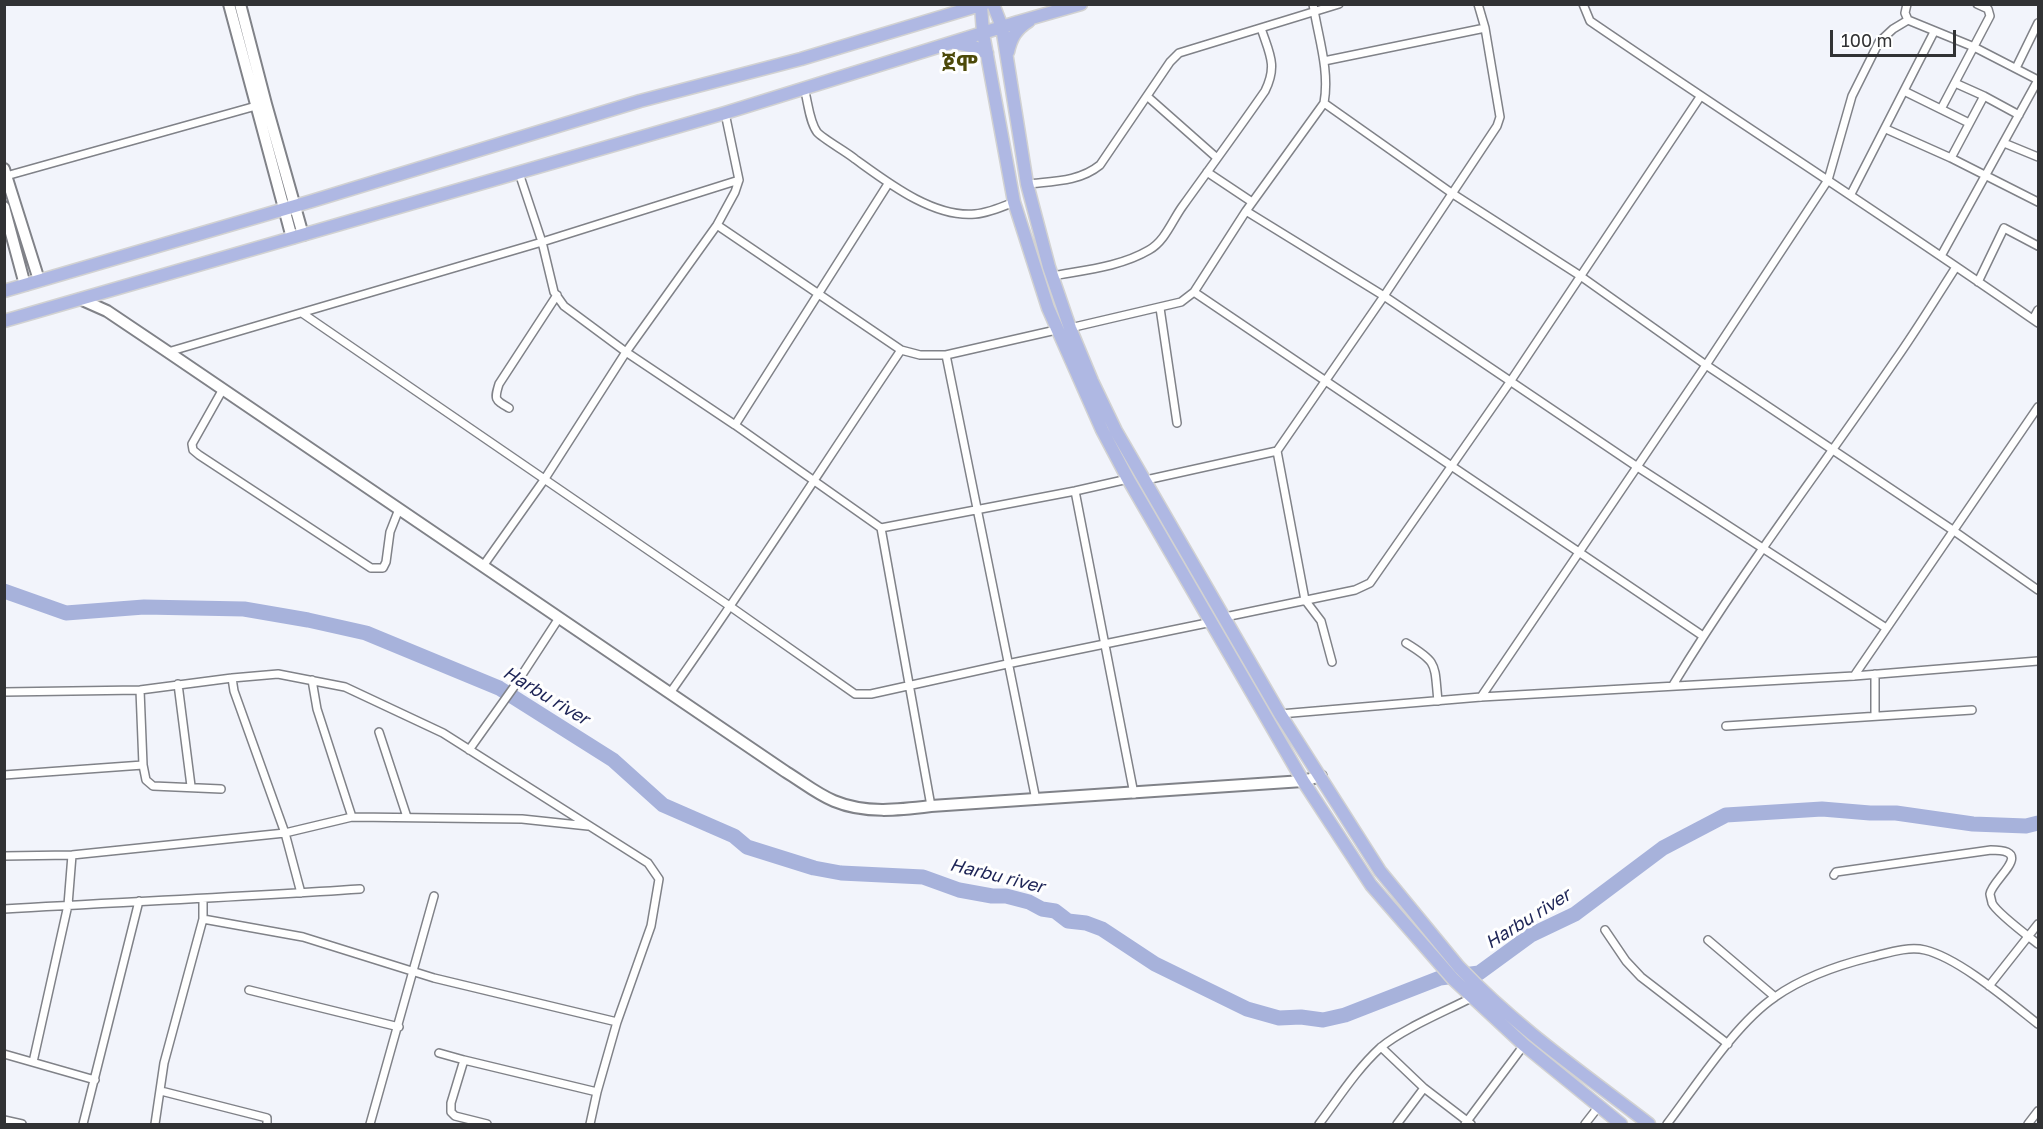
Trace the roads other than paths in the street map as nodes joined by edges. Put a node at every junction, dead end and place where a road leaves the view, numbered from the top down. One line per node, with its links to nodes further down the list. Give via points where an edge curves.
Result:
1 (229, 4): 35 (street)
2 (240, 4): 59 (street)
3 (1081, 4): 13 (main road)
4 (1339, 4): 11 (street)
5 (1478, 4): 18 (street)
6 (1583, 4): 33 (street, via 1590,21)
7 (1907, 4): 14 (street)
8 (1977, 4): 12 (street)
9 (1994, 4): 12 (street)
10 (985, 5): 16 (main road); 20 (main road); 59 (main road, via 801,60 640,101)
11 (1313, 8): 17 (street); 25 (street)
12 (1990, 12): 22 (street)
13 (1035, 18): 16 (main road); 24 (main road, via 1016,31)
14 (1908, 20): 19 (street); 50 (street, via 1880,42 1852,96)
15 (2038, 23): 26 (street)
16 (1002, 27): 20 (main road); 24 (main road)
17 (1261, 28): 32 (street, via 1179,52); 43 (street, via 1272,78)
18 (1485, 28): 25 (street); 53 (street, via 1500,117)
19 (1934, 32): 22 (street); 30 (street)
20 (983, 33): 21 (main road); 23 (main road)
21 (953, 43): 23 (main road, via 974,46); 29 (main road)
22 (1974, 47): 26 (street); 28 (street)
23 (987, 53): 55 (main road)
24 (1007, 57): 52 (main road)
25 (1324, 61): 34 (street)
26 (2016, 68): 27 (street)
27 (2038, 80): 38 (street)
28 (1955, 83): 31 (street); 36 (street)
29 (804, 88): 37 (main road); 51 (street, via 821,136)
30 (1904, 91): 36 (street); 40 (street)
31 (1984, 96): 38 (street); 39 (street)
32 (1148, 97): 43 (street); 52 (street, via 1090,174)
33 (1700, 97): 50 (street); 68 (street)
34 (1323, 103): 53 (street); 56 (street)
35 (256, 106): 45 (street); 59 (street)
36 (1941, 109): 39 (street)
37 (725, 113): 47 (main road); 49 (street)
38 (2019, 116): 41 (street)
39 (1969, 123): 44 (street)
40 (1886, 129): 44 (street); 54 (street)
41 (2004, 143): 42 (street); 48 (street)
42 (2038, 157)
43 (1217, 158): 46 (street)
44 (1951, 158): 48 (street)
45 (5, 172): 69 (street)
46 (1207, 172): 56 (street); 67 (street, via 1152,249 1110,265)
47 (519, 173): 62 (main road); 63 (street)
48 (1986, 175): 57 (street); 65 (street)
49 (739, 180): 61 (street); 63 (street)
50 (1828, 180): 54 (street); 91 (street)
51 (888, 184): 55 (street, via 914,199 964,214 977,214); 75 (street)
52 (1027, 184): 67 (main road)
53 (1453, 194): 68 (street); 77 (street)
54 (1851, 195): 65 (street)
55 (1014, 202): 86 (main road)
56 (1252, 202): 60 (street)
57 (2038, 202)
58 (4, 207): 71 (street)
59 (289, 207): 62 (street); 69 (main road)
60 (1246, 211): 74 (street); 77 (street)
61 (717, 225): 75 (street); 89 (street)
62 (297, 237): 73 (main road)
63 (542, 242): 76 (street); 82 (street)
64 (2038, 246): 70 (street, via 2004,228)
65 (1941, 256): 66 (street)
66 (1956, 267): 70 (street); 99 (street)
67 (1052, 276): 85 (main road)
68 (1579, 276): 91 (street); 93 (street)
69 (39, 280): 71 (main road)
70 (1978, 282): 84 (street)
71 (25, 285): 72 (main road)
72 (4, 291)
73 (102, 292): 78 (main road); 81 (street)
74 (1194, 292): 79 (street, via 1181,302); 92 (street)
75 (817, 293): 87 (street); 98 (street)
76 (557, 295): 89 (street, via 564,306); 96 (street, via 499,384 497,401)
77 (1384, 296): 92 (street); 93 (street)
78 (80, 300): 81 (street); 83 (main road)
79 (1160, 308): 85 (street); 97 (street)
80 (2038, 310): 84 (street)
81 (107, 311): 88 (street)
82 (302, 314): 88 (street); 104 (street)
83 (4, 321)
84 (2036, 321)
85 (1070, 328): 105 (main road, via 1116,431)
86 (1056, 330): 90 (street); 103 (main road)
87 (901, 350): 90 (street); 106 (street)
88 (168, 352): 94 (street)
89 (626, 352): 98 (street); 104 (street)
90 (946, 355): 109 (street)
91 (1706, 364): 99 (street); 101 (street)
92 (1327, 382): 100 (street); 102 (street)
93 (1510, 382): 101 (street); 102 (street)
94 (223, 389): 108 (street); 108 (street, via 192,444 200,455 371,568 383,568 386,562 390,532)
95 (2038, 407): 113 (street)
96 (509, 408)
97 (1177, 423)
98 (735, 425): 106 (street)
99 (1832, 449): 113 (street); 114 (street)
100 (1277, 451): 105 (street); 118 (street)
101 (1636, 466): 114 (street); 115 (street)
102 (1451, 467): 115 (street); 118 (street, via 1370,583)
103 (1128, 479): 107 (street); 111 (main road)
104 (544, 480): 116 (street); 119 (street)
105 (1146, 480): 110 (main road)
106 (813, 481): 112 (street); 119 (street)
107 (1075, 491): 109 (street); 126 (street)
108 (399, 509): 116 (street)
109 (978, 509): 112 (street); 129 (street)
110 (1166, 515): 111 (main road); 120 (main road)
111 (1153, 521): 122 (main road)
112 (881, 528): 135 (street)
113 (1954, 531): 117 (street); 123 (street)
114 (1763, 548): 123 (street); 124 (street)
115 (1579, 550): 124 (street); 140 (street)
116 (483, 566): 121 (street)
117 (2038, 590)
118 (1305, 600): 120 (street); 128 (street, via 1322,621)
119 (731, 607): 135 (street, via 855,694); 139 (street)
120 (1225, 617): 143 (main road)
121 (559, 618): 139 (street); 147 (street)
122 (1212, 622): 126 (street); 151 (main road)
123 (1886, 628): 131 (street)
124 (1703, 636): 136 (street)
125 (1406, 644): 141 (street, via 1432,662)
126 (1106, 645): 129 (street); 154 (street)
127 (2038, 661): 130 (street)
128 (1332, 662)
129 (1007, 664): 135 (street); 155 (street)
130 (1875, 674): 131 (street); 144 (street)
131 (1854, 676): 136 (street)
132 (232, 678): 133 (street, via 278,674); 134 (street); 160 (street)
133 (312, 680): 147 (street, via 345,687 443,733); 157 (street, via 317,709)
134 (178, 684): 137 (street); 152 (street)
135 (909, 685): 156 (street)
136 (1673, 685): 140 (street)
137 (140, 690): 138 (street); 148 (street)
138 (4, 692)
139 (670, 693): 156 (street, via 833,801 876,810)
140 (1481, 697): 141 (street)
141 (1438, 701): 143 (street)
142 (1972, 710): 144 (street)
143 (1280, 714): 150 (main road)
144 (1875, 715): 145 (street)
145 (1726, 726)
146 (379, 732): 158 (street)
147 (469, 750): 159 (street)
148 (143, 765): 149 (street); 152 (street, via 146,780 153,786)
149 (4, 775)
150 (1321, 776): 151 (street); 179 (main road, via 1380,871)
151 (1303, 781): 154 (street); 179 (main road, via 1371,885 1453,979)
152 (191, 786): 153 (street)
153 (221, 789)
154 (1134, 794): 155 (street)
155 (1036, 800): 156 (street)
156 (931, 806)
157 (352, 817): 158 (street); 160 (street)
158 (407, 817): 159 (street, via 522,819)
159 (591, 826): 182 (street, via 648,863 659,879 651,926)
160 (285, 833): 161 (street); 165 (street)
161 (72, 855): 162 (street); 169 (street)
162 (4, 856)
163 (1834, 875): 174 (street, via 2003,850 2011,858 2009,869 1990,895 1993,906)
164 (360, 888): 165 (street)
165 (301, 893): 167 (street)
166 (434, 896): 177 (street)
167 (202, 899): 168 (street); 171 (street)
168 (139, 901): 169 (street); 192 (street)
169 (68, 905): 170 (street); 191 (street)
170 (4, 909)
171 (203, 919): 177 (street, via 303,937); 194 (street, via 164,1063)
172 (2038, 924): 174 (street)
173 (1605, 930): 185 (street, via 1641,977)
174 (2028, 937): 176 (street); 178 (street)
175 (1708, 940): 181 (street)
176 (2038, 944)
177 (414, 972): 182 (street); 184 (street)
178 (1989, 986): 181 (street, via 1947,959 1909,948 1844,964); 183 (street)
179 (1476, 989): 186 (main road); 187 (street); 211 (main road)
180 (249, 990): 184 (street)
181 (1775, 997): 185 (street)
182 (616, 1022): 195 (street)
183 (2038, 1024)
184 (399, 1027): 204 (street)
185 (1728, 1044): 212 (street)
186 (1524, 1045): 196 (main road); 199 (street)
187 (1381, 1047): 193 (street); 207 (street)
188 (439, 1053): 190 (street)
189 (4, 1054): 191 (street)
190 (464, 1060): 195 (street); 205 (street, via 451,1112)
191 (33, 1062): 192 (street)
192 (95, 1080): 201 (street)
193 (1424, 1088): 199 (street); 208 (street)
194 (161, 1091): 202 (street); 203 (street, via 267,1118)
195 (597, 1092): 206 (street)
196 (1599, 1106): 209 (street); 210 (main road)
197 (2038, 1111): 213 (street)
198 (4, 1120): 200 (street)
199 (1468, 1124)
200 (22, 1125)
201 (83, 1125)
202 (155, 1125)
203 (267, 1125)
204 (370, 1125)
205 (487, 1125)
206 (590, 1125)
207 (1319, 1125)
208 (1397, 1125)
209 (1585, 1125)
210 (1622, 1125)
211 (1649, 1125)
212 (1667, 1125)
213 (2028, 1125)

